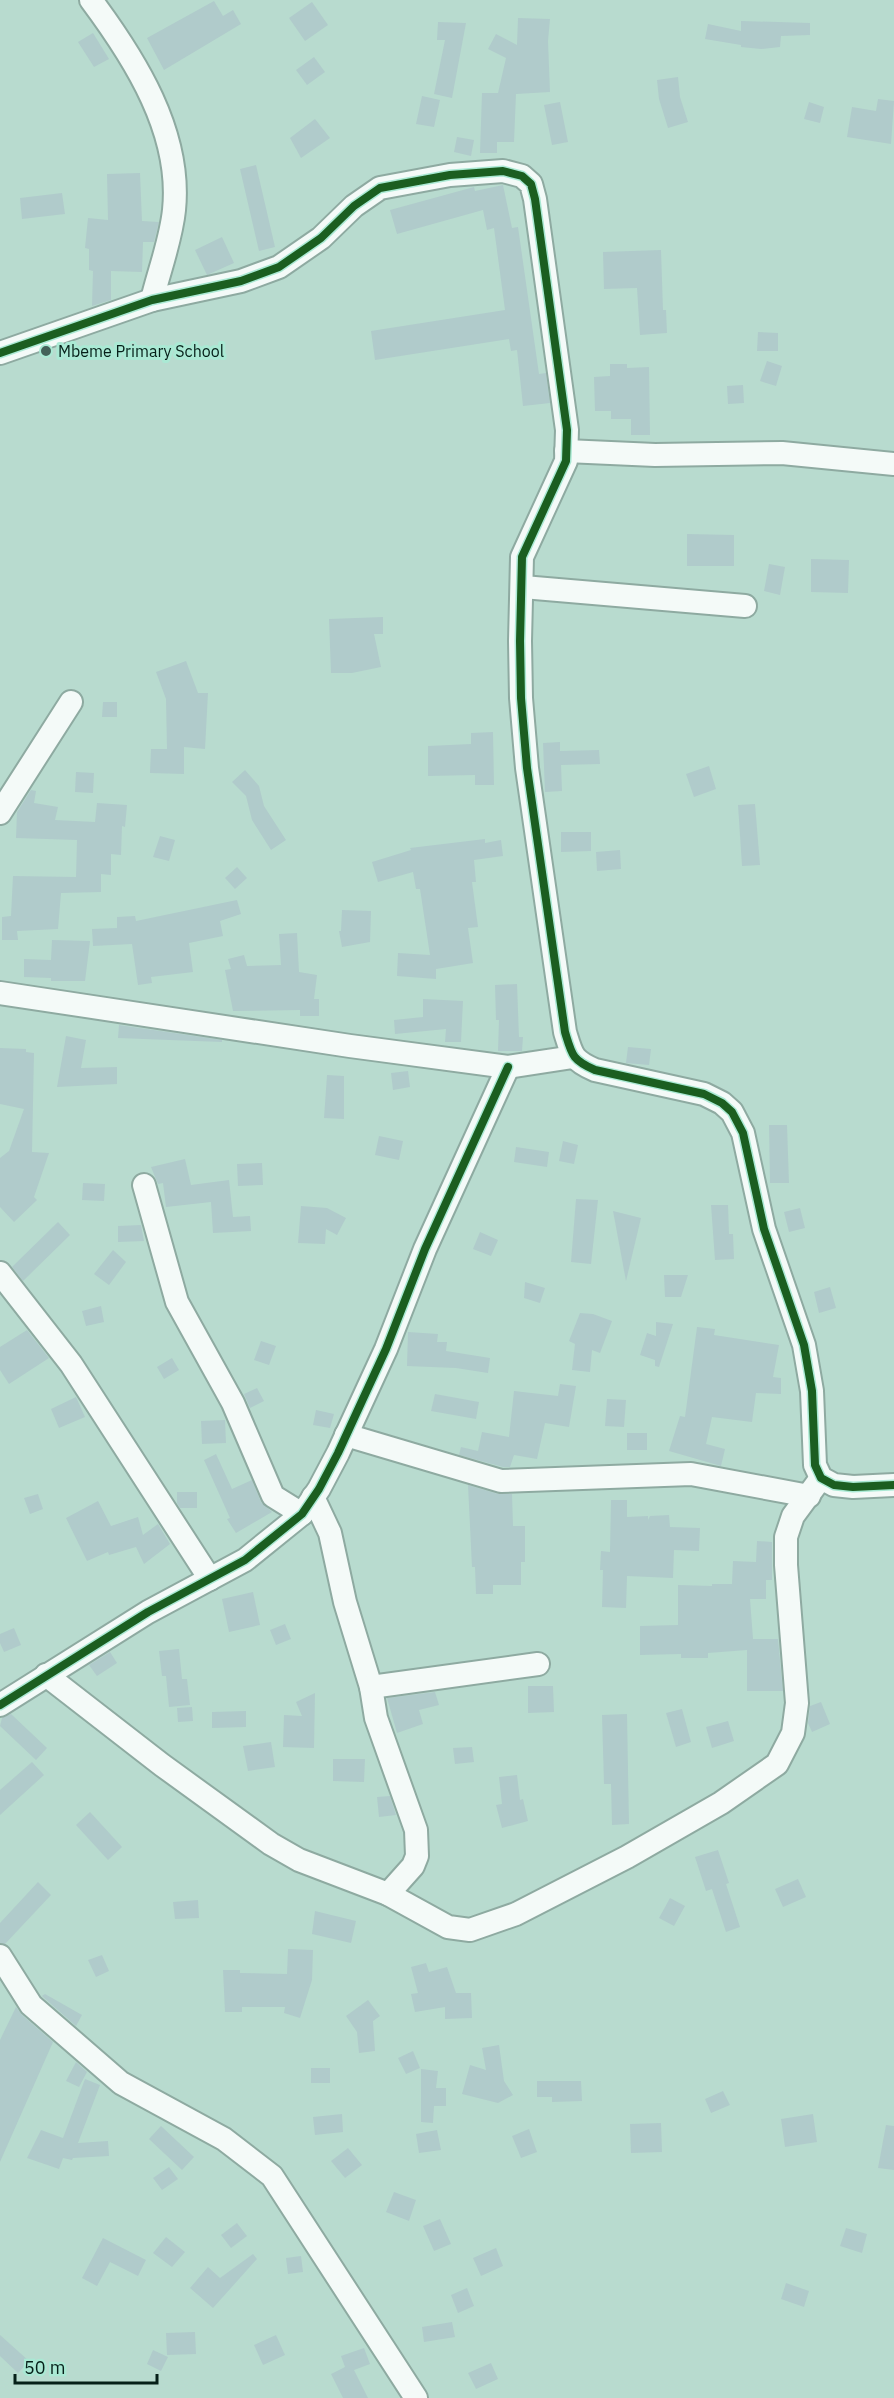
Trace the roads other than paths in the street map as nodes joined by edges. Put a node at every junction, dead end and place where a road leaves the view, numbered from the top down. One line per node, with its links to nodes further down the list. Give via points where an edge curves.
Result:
1 (91, 0): 2 (street, via 151,97 173,160 174,213)
2 (152, 300): 3 (street); 4 (street, via 218,287 279,267 321,238 354,206 380,188 450,175 503,171 522,176 531,184 535,199 565,406)
3 (0, 353)
4 (566, 451): 5 (street, via 655,455 782,453); 6 (street, via 566,461 522,557)
5 (894, 464)
6 (523, 587): 7 (street); 11 (street, via 521,698 527,768 565,1032)
7 (745, 606)
8 (71, 702): 9 (street)
9 (0, 813)
10 (0, 993): 12 (street)
11 (573, 1057): 12 (street); 17 (street, via 595,1070 704,1094 722,1102 732,1112 743,1133 764,1229 804,1345 812,1391)
12 (508, 1067): 15 (street)
13 (144, 1185): 18 (street, via 177,1302 233,1403 273,1496)
14 (0, 1274): 19 (street, via 71,1364)
15 (346, 1435): 17 (street, via 501,1481 691,1474); 18 (street)
16 (894, 1485): 17 (street)
17 (815, 1487): 24 (street, via 793,1516 786,1537 797,1702 793,1733 777,1764 721,1803 627,1857 516,1914 470,1930 448,1927)
18 (308, 1505): 19 (street, via 245,1560); 22 (street, via 330,1533 345,1602)
19 (210, 1579): 21 (street)
20 (538, 1664): 22 (street)
21 (46, 1675): 23 (street); 24 (street, via 271,1844 299,1860)
22 (371, 1687): 24 (street, via 376,1718 416,1830 417,1856 413,1866)
23 (0, 1705)
24 (388, 1894)
25 (0, 1956): 26 (street, via 31,2005 121,2083 224,2139 272,2176)
26 (416, 2398)

